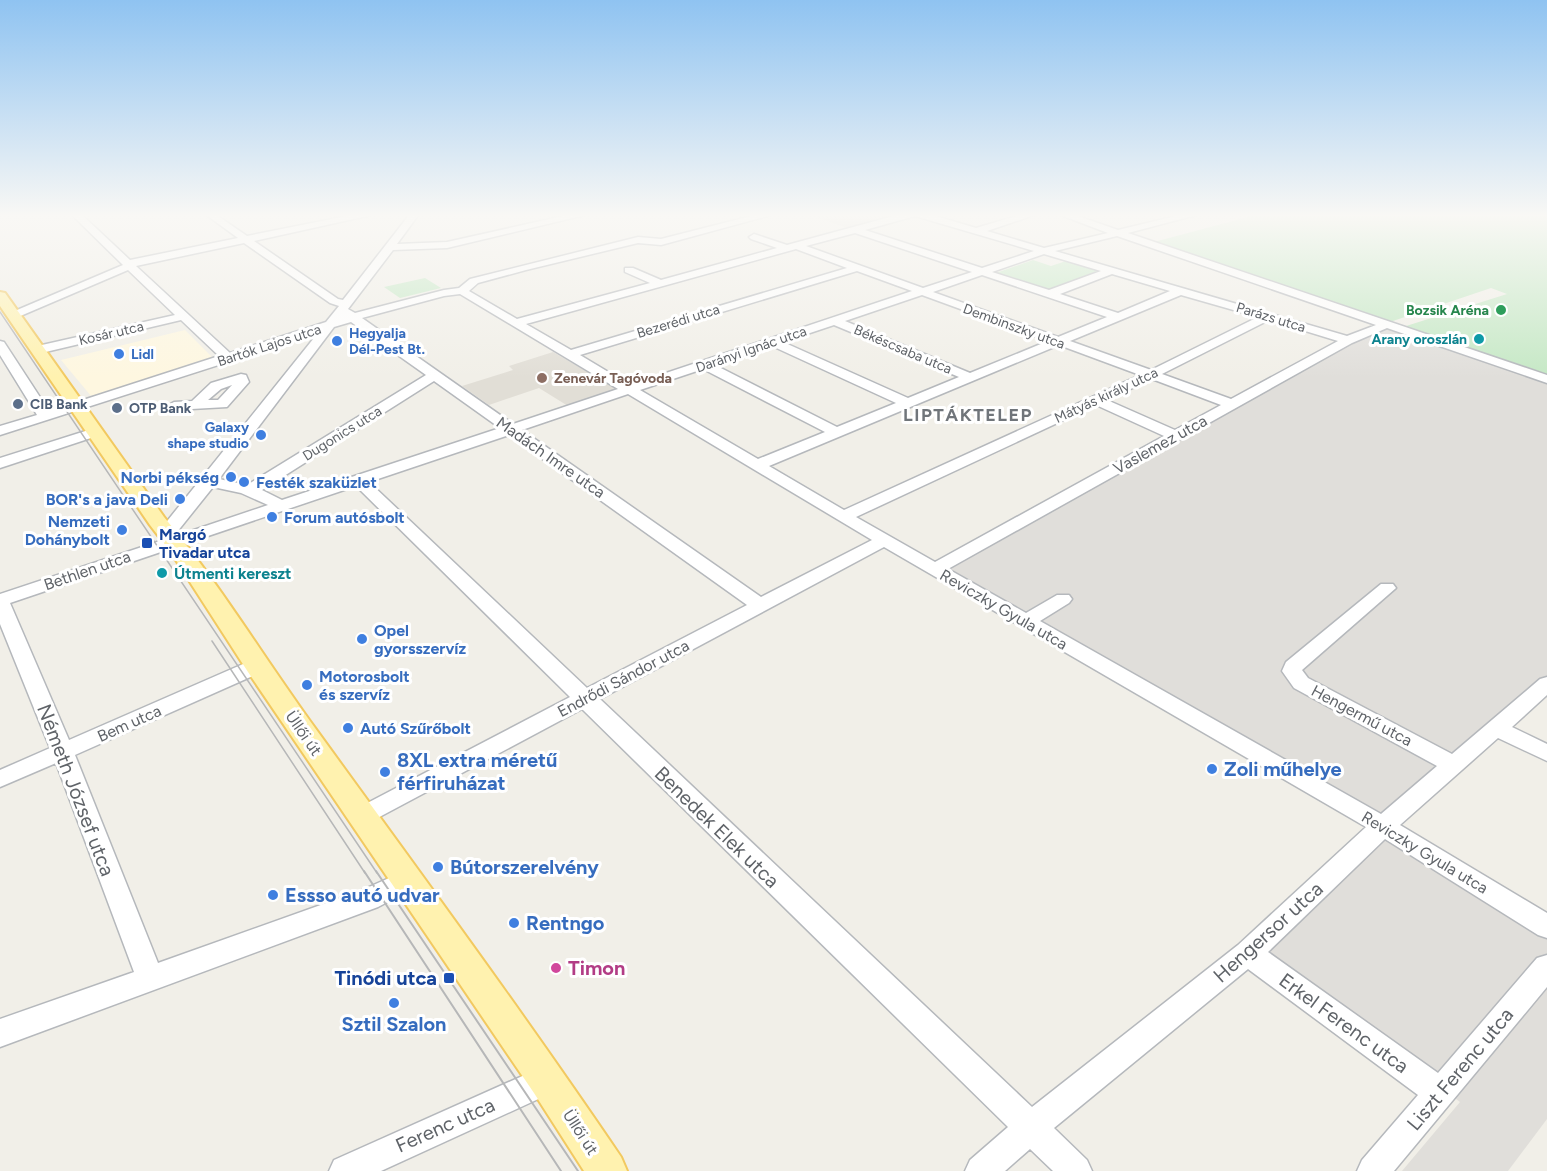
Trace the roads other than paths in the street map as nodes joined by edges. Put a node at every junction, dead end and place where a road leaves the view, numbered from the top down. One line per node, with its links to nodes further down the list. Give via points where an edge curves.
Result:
1 (119, 269): 23 (street)
2 (135, 269): 24 (street)
3 (287, 269): 22 (street, Madách Imre utca)
4 (375, 269): 22 (street)
5 (523, 269): 18 (street, Bartók Lajos utca, via 474,281)
6 (718, 269): 16 (street)
7 (854, 269): 36 (street, Bezerédi utca)
8 (858, 269): 19 (street, Dembinszky utca)
9 (972, 269): 15 (street)
10 (992, 269): 15 (street, Darányi Ignác utca)
11 (1102, 269): 14 (street, Parázs utca)
12 (1224, 269): 29 (street)
13 (629, 270): 16 (street)
14 (1110, 271): 17 (street, Parázs utca); 20 (street)
15 (982, 272): 19 (street, Darányi Ignác utca); 20 (street)
16 (662, 284): 28 (street)
17 (1183, 290): 25 (street); 26 (street, Parázs utca)
18 (462, 291): 22 (street, Bartók Lajos utca); 28 (street, Reviczky Gyula utca)
19 (922, 292): 27 (street, Darányi Ignác utca); 33 (street, Dembinszky utca)
20 (1049, 294): 25 (street)
21 (0, 296): 23 (main road, Üllői út)
22 (347, 310): 30 (street, Bartók Lajos utca); 39 (street, Madách Imre utca)
23 (14, 315): 35 (main road, Üllői út)
24 (185, 316): 35 (street, Kosár utca); 37 (street)
25 (1119, 316): 33 (street)
26 (1269, 316): 31 (street, Parázs utca); 40 (street, Mátyás király utca)
27 (836, 321): 32 (street, Darányi Ignác utca); 41 (street, Békéscsaba utca)
28 (515, 323): 36 (street, Reviczky Gyula utca)
29 (1388, 324): 31 (street, Vaslemez utca); 42 (street)
30 (329, 326): 37 (street, Bartók Lajos utca); 59 (street)
31 (1348, 340): 47 (street, Vaslemez utca)
32 (773, 342): 38 (street, Darányi Ignác utca); 45 (street)
33 (1058, 342): 40 (street, Dembinszky utca); 41 (street)
34 (1, 345): 50 (street)
35 (37, 350): 48 (main road, Üllői út)
36 (568, 355): 43 (street, Reviczky Gyula utca)
37 (228, 358): 48 (street, Bartók Lajos utca)
38 (705, 365): 43 (street, Darányi Ignác utca); 54 (street)
39 (435, 375): 51 (street, Madách Imre utca); 60 (street, Dugonics utca)
40 (1150, 375): 44 (street, Mátyás király utca); 47 (street, Dembinszky utca)
41 (971, 378): 45 (street)
42 (1547, 379)
43 (629, 390): 51 (street, Darányi Ignác utca); 57 (street, Reviczky Gyula utca)
44 (1095, 400): 55 (street); 62 (street, Mátyás király utca)
45 (907, 403): 54 (street)
46 (196, 404): 49 (street)
47 (1232, 404): 55 (street, Vaslemez utca)
48 (78, 406): 50 (street, Bartók Lajos utca); 53 (main road, Üllői út)
49 (174, 406)
50 (45, 416): 52 (street, Bartók Lajos utca)
51 (512, 430): 58 (street, Darányi Ignác utca); 69 (street, Madách Imre utca)
52 (0, 431)
53 (95, 432): 56 (street); 63 (main road, Üllői út)
54 (836, 432): 57 (street)
55 (1176, 435): 65 (street, Vaslemez utca)
56 (0, 463)
57 (757, 465): 62 (street, Reviczky Gyula utca)
58 (359, 481): 61 (street, Darányi Ignác utca); 73 (street, Benedek Elek utca)
59 (209, 482): 60 (street); 63 (street)
60 (249, 491): 61 (street)
61 (281, 507): 63 (street, Darányi Ignác utca)
62 (844, 516): 64 (street, Reviczky Gyula utca)
63 (166, 532): 68 (street, Bethlen utca); 71 (main road, Üllői út)
64 (884, 540): 65 (street, Reviczky Gyula utca); 69 (street, Endrődi Sándor utca)
65 (935, 569): 70 (street, Reviczky Gyula utca)
66 (1387, 588): 77 (street, Hengermű utca, via 1292,671 1301,683)
67 (1063, 598): 70 (street)
68 (0, 601): 75 (street, Németh József utca)
69 (761, 606): 73 (street, Endrődi Sándor utca)
70 (1027, 621): 80 (street, Reviczky Gyula utca)
71 (258, 666): 75 (street, Bem utca); 79 (main road, Üllői út)
72 (1547, 684): 74 (street, Hengersor utca)
73 (584, 698): 79 (street, Endrődi Sándor utca); 89 (street, Benedek Elek utca)
74 (1496, 728): 76 (street); 77 (street, Hengersor utca)
75 (63, 752): 78 (street, Bem utca); 85 (street, Németh József utca)
76 (1547, 753)
77 (1454, 765): 80 (street, Hengersor utca)
78 (0, 779)
79 (362, 816): 81 (main road, Üllői út)
80 (1383, 826): 82 (street, Reviczky Gyula utca); 83 (street, Hengersor utca)
81 (407, 880): 85 (street, via 369,899); 87 (main road, Üllői út)
82 (1547, 927)
83 (1248, 953): 88 (street, Erkel Ferenc utca); 89 (street, Hengersor utca)
84 (1547, 967): 88 (street, Liszt Ferenc utca)
85 (150, 979): 86 (street)
86 (0, 1033)
87 (547, 1080): 90 (street, Ferenc utca); 91 (main road, Üllői út)
88 (1440, 1092): 94 (street, Liszt Ferenc utca)
89 (1031, 1127): 92 (street, Hengersor utca); 93 (street, Benedek Elek utca)
90 (345, 1171)
91 (607, 1171)
92 (981, 1171)
93 (1076, 1171)
94 (1373, 1171)

